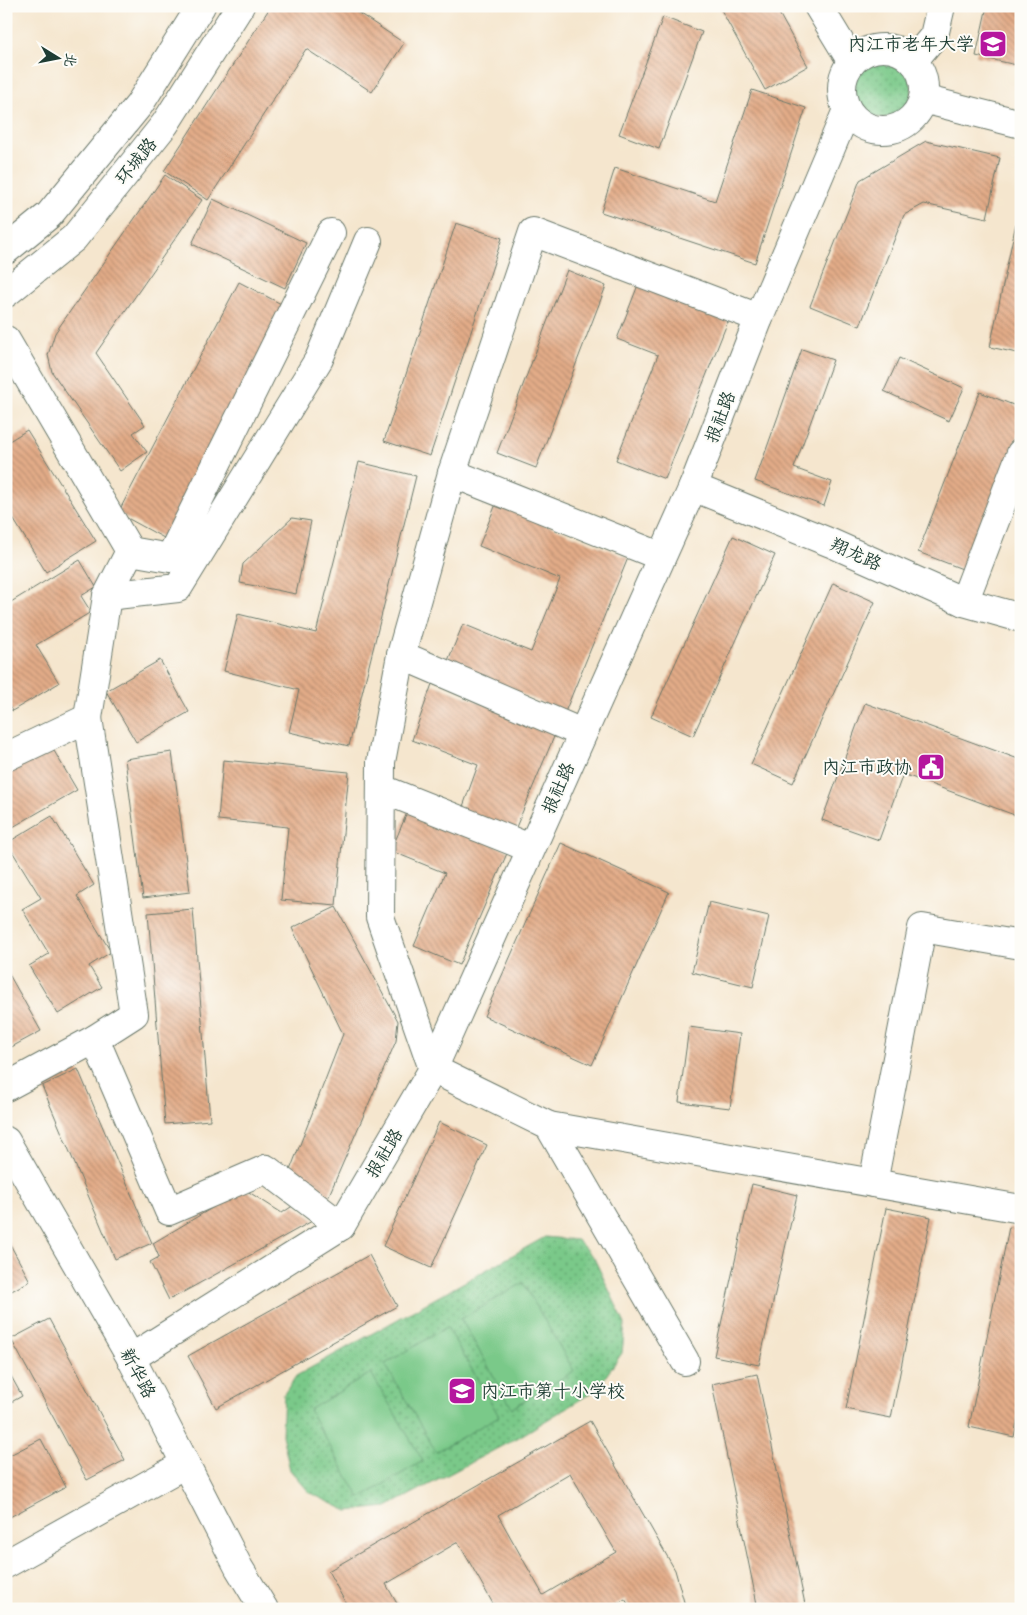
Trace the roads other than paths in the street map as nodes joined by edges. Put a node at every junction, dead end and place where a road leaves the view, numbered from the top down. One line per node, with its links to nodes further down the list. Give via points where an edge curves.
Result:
1 (201, 6): 12 (street, 环城路, via 139,105 49,215)
2 (240, 6): 13 (street, 环城路, via 165,124 74,238)
3 (818, 6): 6 (street)
4 (941, 6): 5 (street, via 934,36)
5 (913, 61): 6 (street, via 902,52 889,48 862,53); 7 (street, via 924,86)
6 (852, 62): 8 (street, via 842,86)
7 (923, 99): 8 (street, via 908,122 896,128 868,127 856,121); 9 (street)
8 (848, 110): 14 (street, 报社路)
9 (1021, 124)
10 (331, 233): 19 (street, via 170,558)
11 (368, 241): 21 (street, via 320,359 178,588)
12 (6, 250)
13 (6, 293)
14 (759, 318): 17 (street, via 533,232); 18 (street, 报社路)
15 (6, 340): 19 (street)
16 (1021, 453): 22 (street)
17 (452, 472): 20 (street); 24 (street)
18 (692, 487): 20 (street, 报社路); 22 (street, 翔龙路, via 831,543)
19 (130, 551): 21 (street)
20 (660, 556): 26 (street, 报社路)
21 (107, 596): 25 (street)
22 (964, 602): 23 (street, 翔龙路)
23 (1021, 618)
24 (401, 655): 26 (street); 28 (street, via 381,762)
25 (88, 718): 27 (street); 31 (street, via 134,1014)
26 (582, 733): 29 (street, 报社路)
27 (6, 757)
28 (382, 789): 29 (street); 32 (street, via 380,917)
29 (530, 848): 32 (street, 报社路)
30 (1021, 945): 36 (street, via 922,928)
31 (94, 1039): 33 (street); 38 (street, via 169,1211 266,1168)
32 (433, 1069): 34 (street); 38 (street, 报社路)
33 (6, 1087)
34 (549, 1126): 36 (street); 40 (street)
35 (6, 1140): 39 (street, 新华路)
36 (873, 1183): 37 (street)
37 (1021, 1209)
38 (341, 1226): 39 (street, 报社路)
39 (131, 1358): 41 (street, 新华路)
40 (685, 1361)
41 (185, 1464): 42 (street); 43 (street, 新华路)
42 (6, 1564)
43 (264, 1609)

